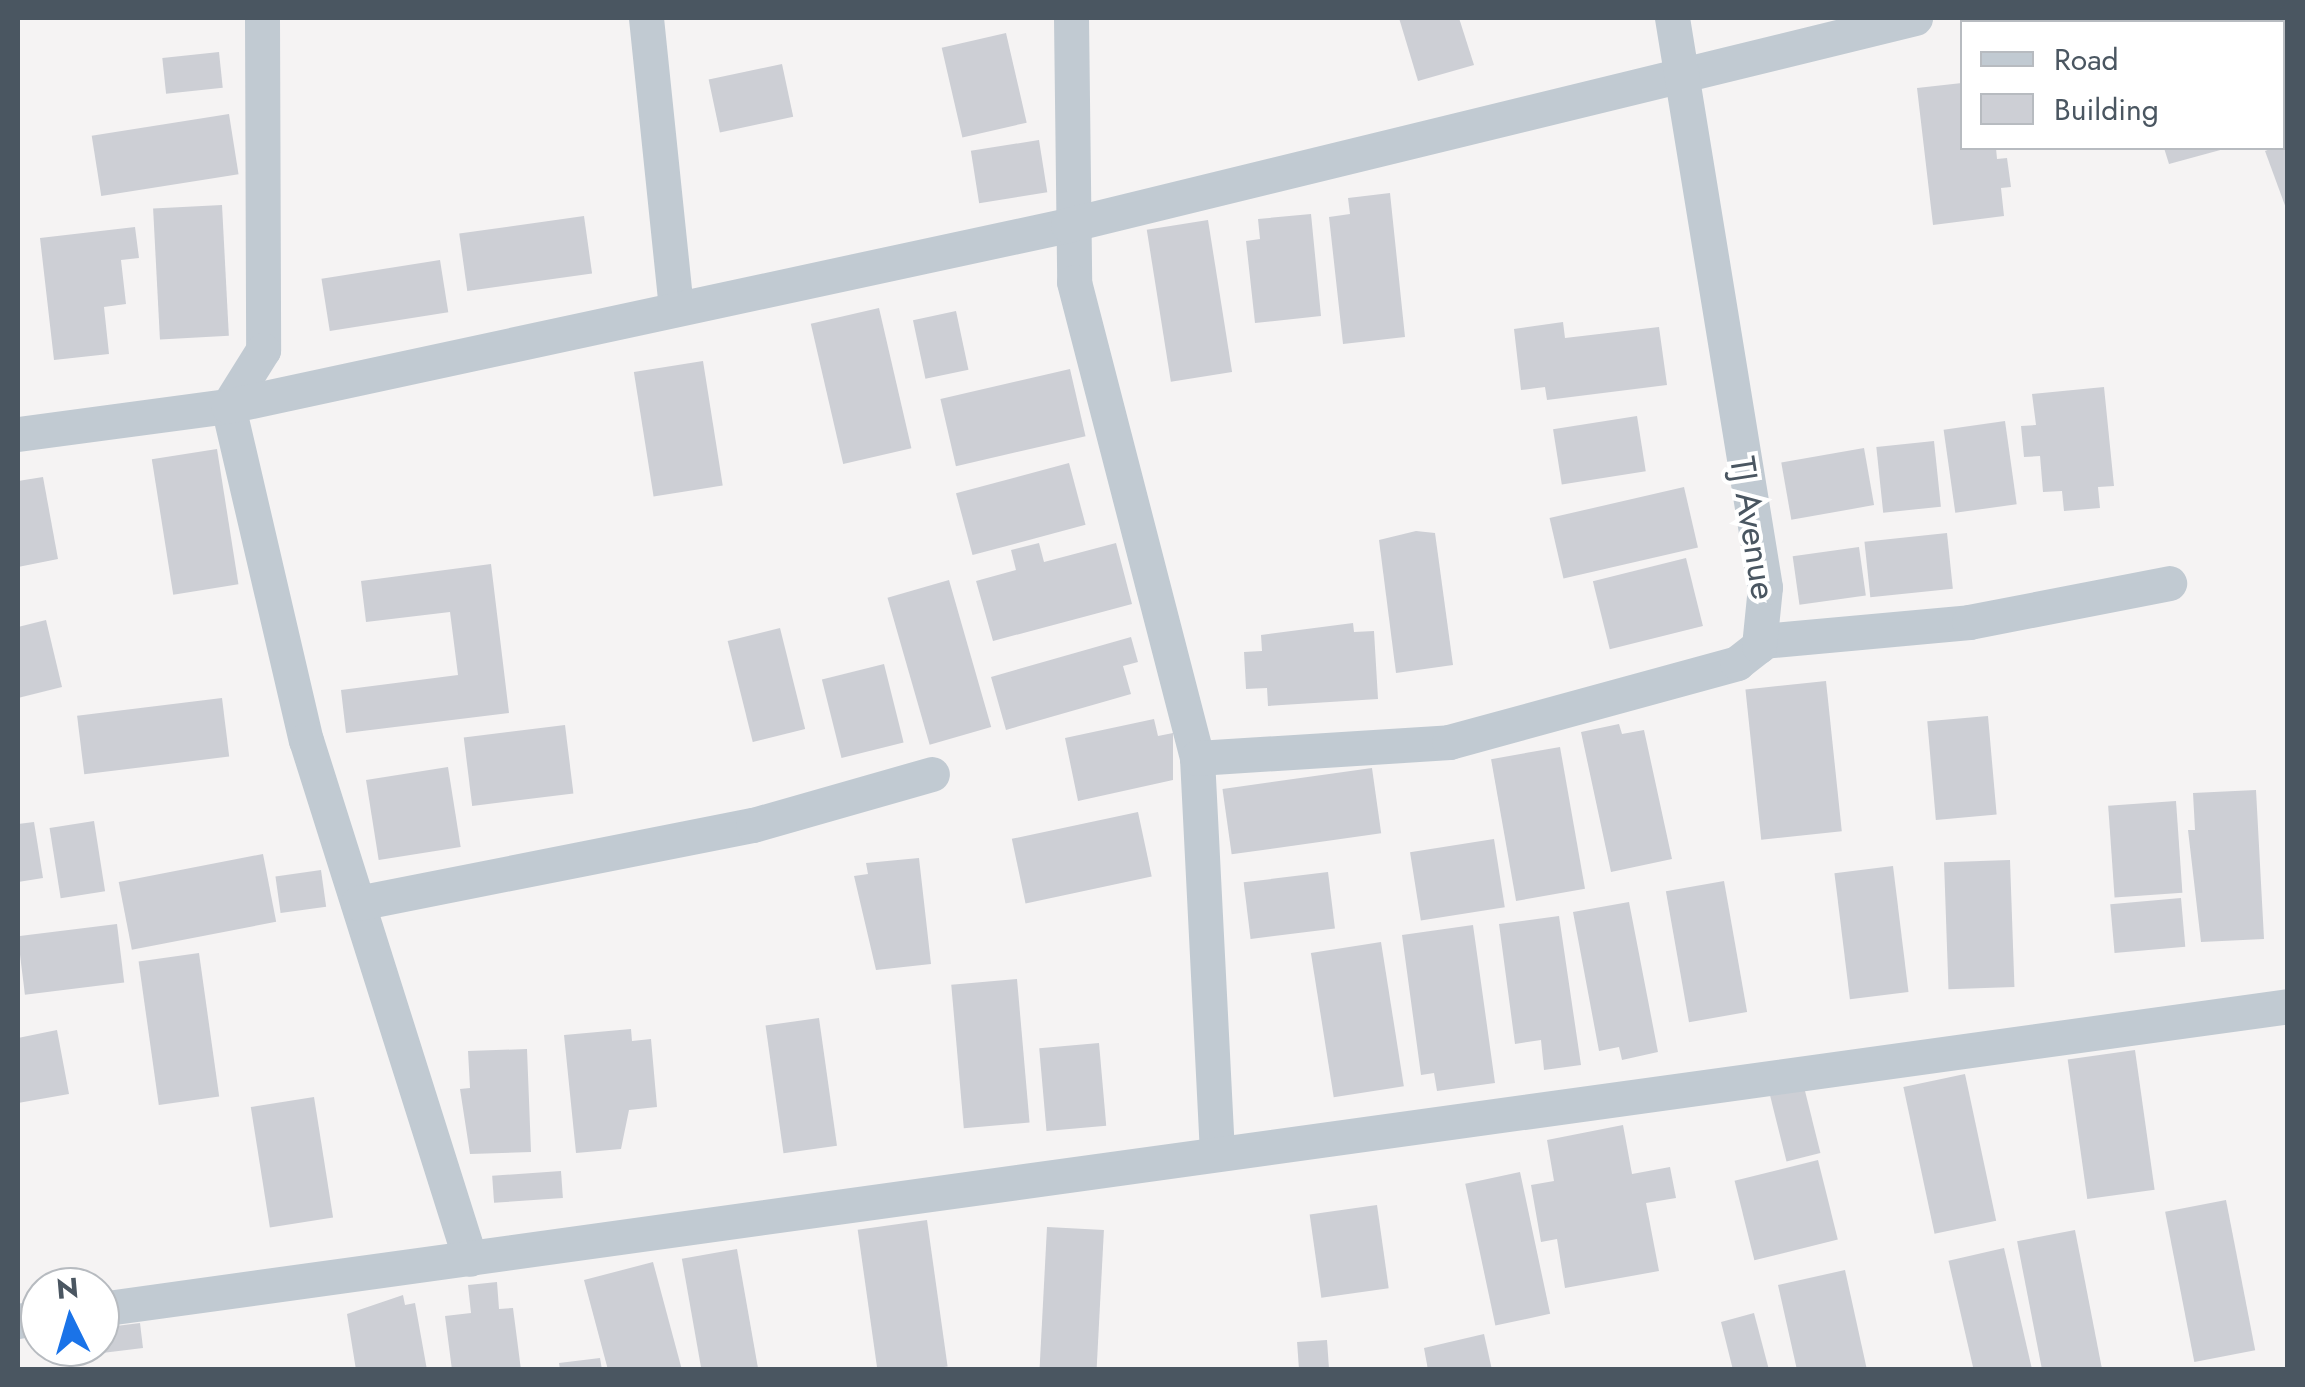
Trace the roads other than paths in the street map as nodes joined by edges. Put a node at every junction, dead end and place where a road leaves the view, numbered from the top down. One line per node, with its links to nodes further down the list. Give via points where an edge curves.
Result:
1 (262, 18): 9 (street, via 262,350)
2 (646, 18): 8 (street)
3 (1071, 18): 7 (street)
4 (1672, 18): 6 (street, TJ Avenue)
5 (1915, 18): 6 (street)
6 (1686, 73): 7 (street); 12 (street, TJ Avenue, via 1765,587)
7 (1068, 225): 8 (street); 13 (street, via 1074,282)
8 (676, 307): 9 (street)
9 (228, 406): 10 (street); 15 (street, via 306,740)
10 (18, 434)
11 (2168, 583): 12 (street, via 1969,622)
12 (1762, 641): 13 (street, TJ Avenue, via 1737,663 1450,742)
13 (1197, 758): 17 (street)
14 (932, 774): 15 (street, via 753,825)
15 (358, 903): 18 (street)
16 (2288, 1006): 17 (street)
17 (1217, 1150): 18 (street)
18 (470, 1259): 19 (street)
19 (120, 1306)

